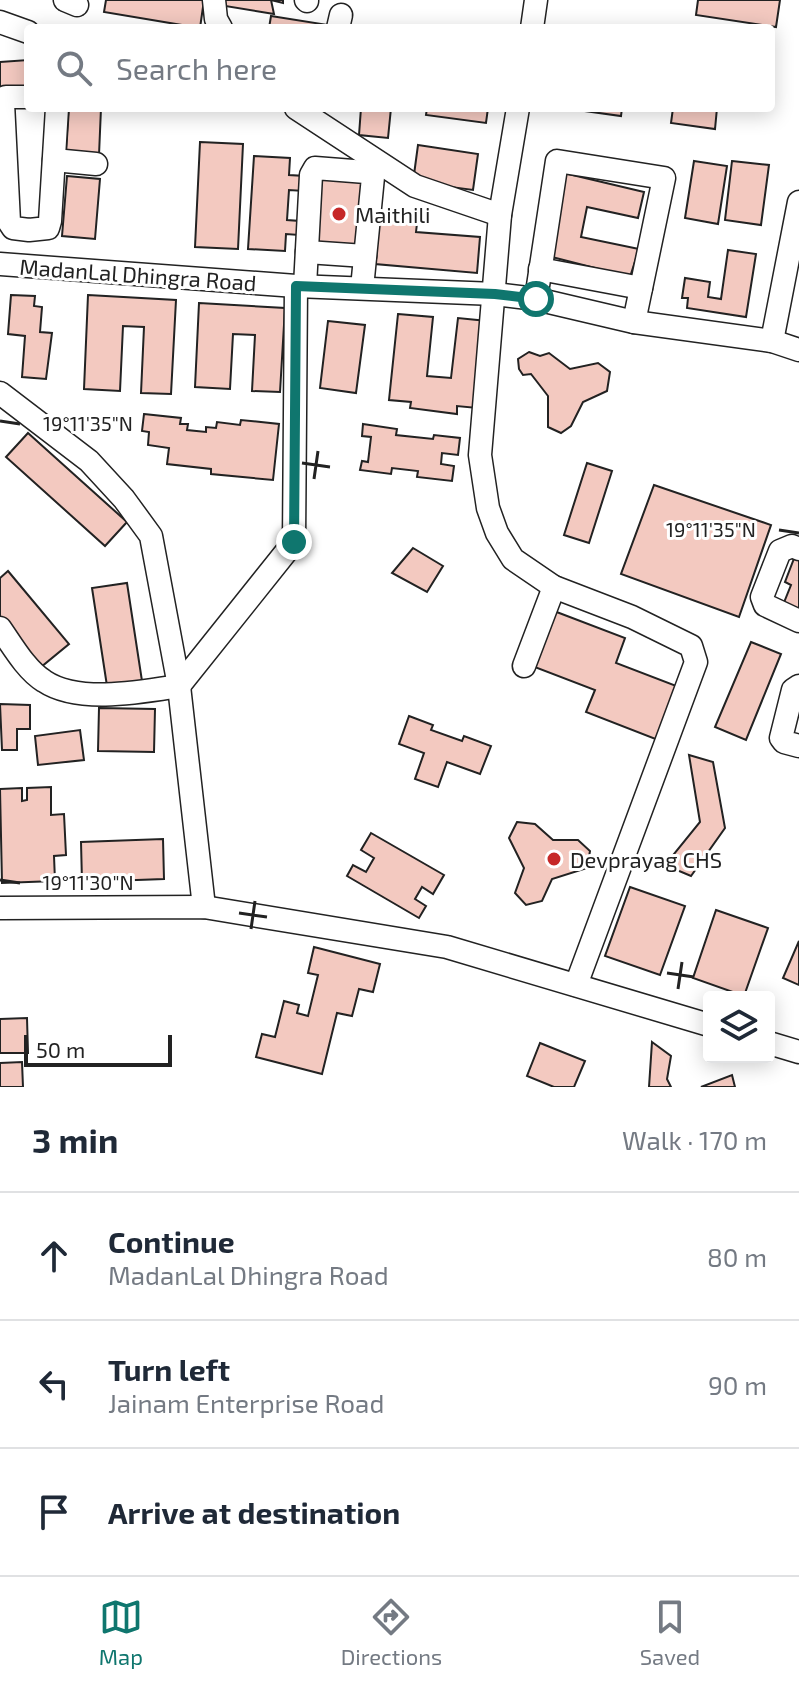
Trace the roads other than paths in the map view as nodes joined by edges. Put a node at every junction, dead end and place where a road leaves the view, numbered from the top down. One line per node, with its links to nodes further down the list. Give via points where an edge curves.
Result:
1 (214, 0): 4 (street)
2 (536, 0): 5 (street)
3 (0, 22): 6 (street)
4 (219, 24)
5 (533, 24)
6 (24, 31)
7 (24, 97): 15 (street, via 6,97 3,103 9,222 13,228)
8 (57, 112): 11 (street)
9 (517, 112): 14 (street)
10 (321, 115): 14 (street, via 353,147 415,186)
11 (54, 160): 12 (street); 15 (street, via 48,228)
12 (96, 164)
13 (799, 202): 27 (street)
14 (500, 215): 24 (street)
15 (29, 230): 19 (street)
16 (307, 252): 17 (street); 17 (street, via 315,168 373,177); 21 (street)
17 (365, 256): 22 (street)
18 (0, 264): 19 (street, MadanLal Dhingra Road)
19 (28, 266): 21 (street, MadanLal Dhingra Road)
20 (540, 269): 23 (street); 23 (street, via 557,161 664,178); 25 (street)
21 (301, 286): 22 (street, MadanLal Dhingra Road); 35 (street, via 294,542)
22 (362, 288): 24 (street, MadanLal Dhingra Road)
23 (641, 288): 26 (street)
24 (495, 294): 25 (street, MadanLal Dhingra Road); 31 (street, via 480,455 488,508 513,559)
25 (536, 299): 26 (street, MadanLal Dhingra Road)
26 (634, 322): 27 (street, MadanLal Dhingra Road)
27 (772, 341): 28 (street, MadanLal Dhingra Road)
28 (799, 350)
29 (1, 406): 35 (street, via 89,461 151,536)
30 (799, 549): 32 (street, via 780,551 762,597 765,605)
31 (554, 587): 34 (street); 40 (street, via 691,646 696,662)
32 (799, 621)
33 (0, 628): 35 (street, via 42,681 61,690 121,694)
34 (524, 666)
35 (179, 686): 38 (street)
36 (799, 686): 37 (street, via 793,690 781,738)
37 (799, 746)
38 (204, 907): 39 (street); 40 (street, via 447,947)
39 (0, 908)
40 (576, 985): 41 (street)
41 (703, 1023)
42 (775, 1045): 43 (street)
43 (799, 1052)

